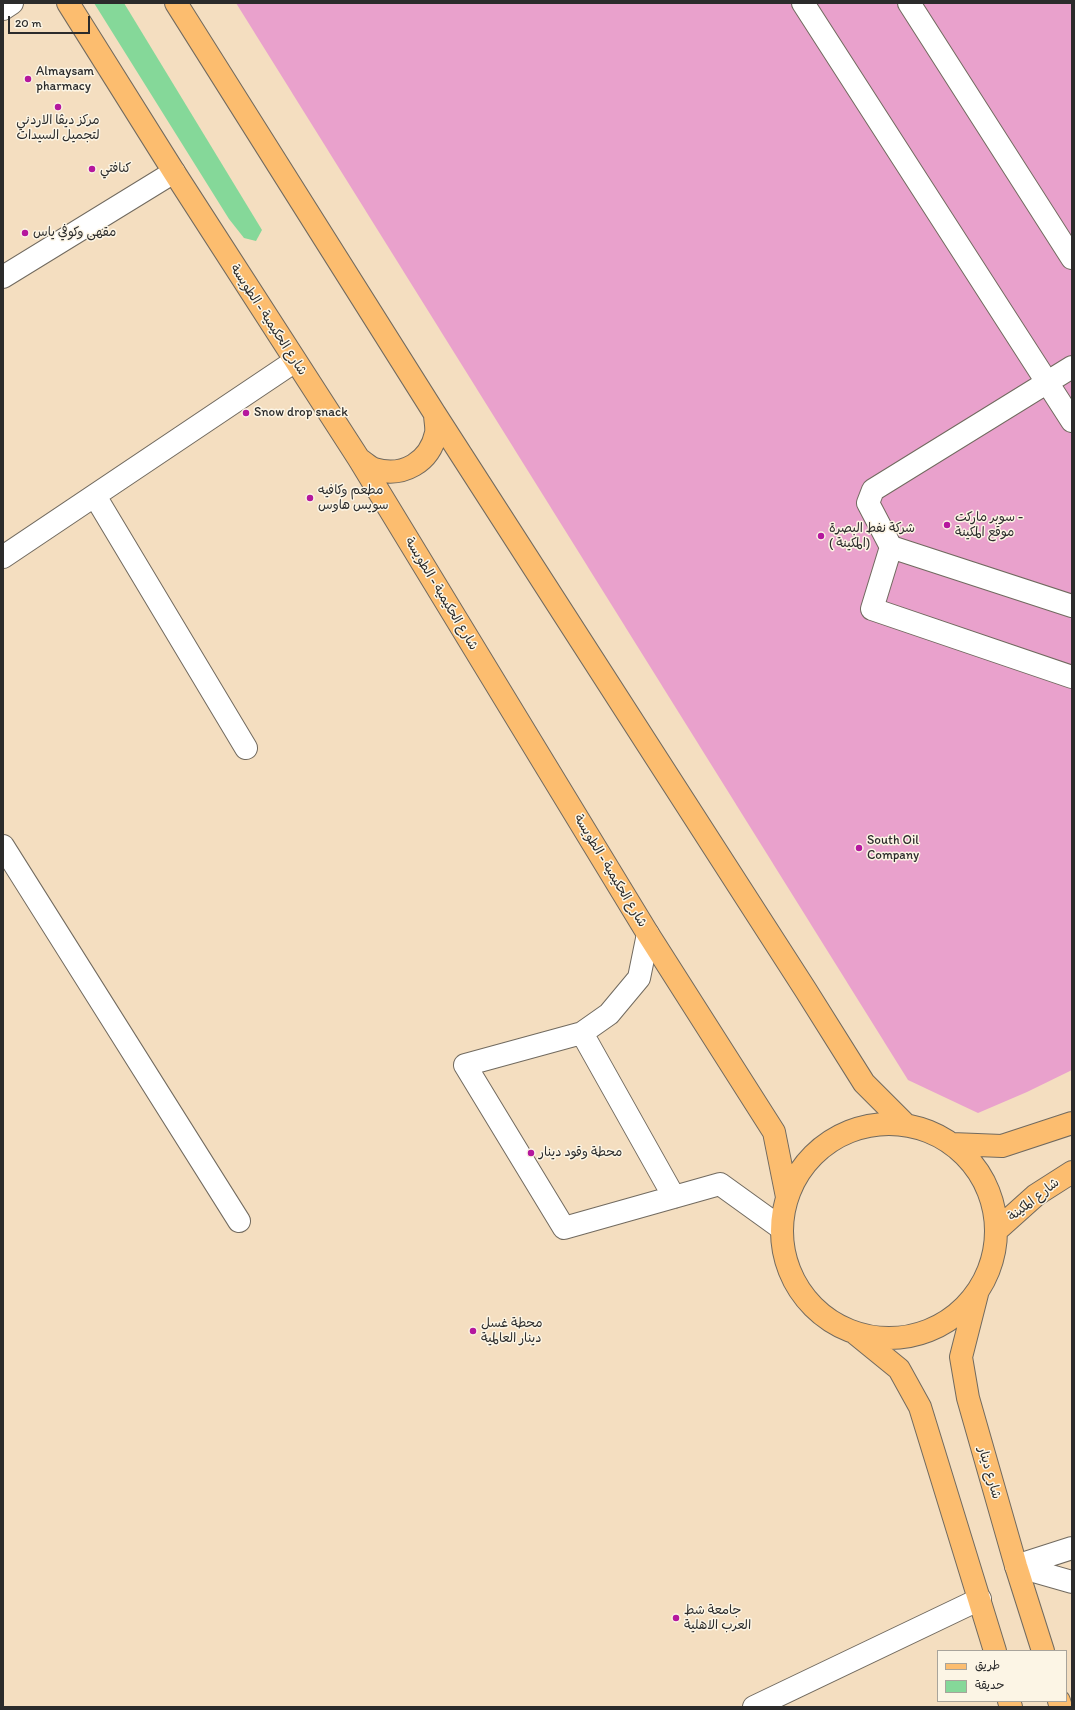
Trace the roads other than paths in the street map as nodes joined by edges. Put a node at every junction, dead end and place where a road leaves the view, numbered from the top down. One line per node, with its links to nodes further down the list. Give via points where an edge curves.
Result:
1 (12, 3): 6 (street)
2 (68, 3): 7 (main road, شارع الحكيمية - الطويسة)
3 (176, 3): 13 (main road)
4 (803, 3): 12 (street)
5 (909, 3): 8 (street)
6 (3, 9)
7 (174, 172): 9 (street); 10 (main road, شارع الحكيمية - الطويسة)
8 (1072, 258)
9 (3, 277)
10 (295, 361): 15 (main road, شارع الحكيمية - الطويسة); 16 (street)
11 (1072, 368): 12 (street)
12 (1047, 383): 14 (street); 17 (street, via 873,490 868,503)
13 (435, 414): 15 (main road, via 436,431 431,448 416,464 390,472 373,469); 26 (main road, via 864,1083)
14 (1072, 421)
15 (359, 459): 23 (main road, شارع الحكيمية - الطويسة)
16 (95, 496): 18 (street); 21 (street)
17 (891, 547): 19 (street); 20 (street, via 872,609)
18 (3, 558)
19 (1072, 606)
20 (1072, 677)
21 (246, 748)
22 (3, 846): 31 (street)
23 (648, 934): 24 (street, via 639,978 609,1014); 30 (main road, شارع الحكيمية - الطويسة, via 774,1132)
24 (582, 1033): 29 (street); 29 (street, via 465,1065 564,1228)
25 (1072, 1123): 27 (main road, via 1002,1146)
26 (905, 1124): 27 (main road, via 930,1132); 30 (main road, via 867,1126 832,1139 804,1164)
27 (952, 1144): 33 (main road, via 976,1167 992,1197)
28 (1072, 1172): 33 (main road, شارع المكينة, via 1036,1195)
29 (674, 1197): 32 (street, via 720,1184)
30 (787, 1197): 32 (main road)
31 (239, 1221)
32 (782, 1228): 35 (main road, via 786,1262 801,1292 825,1317)
33 (997, 1230): 34 (main road, via 993,1263)
34 (977, 1293): 35 (main road, via 954,1318 923,1333 889,1339); 37 (main road, شارع دينار, via 961,1357 968,1398)
35 (855, 1333): 39 (main road, via 899,1369 920,1407)
36 (1072, 1548): 37 (street)
37 (1016, 1566): 38 (street); 41 (main road, شارع دينار)
38 (1072, 1582)
39 (980, 1599): 40 (main road); 42 (street)
40 (995, 1650)
41 (1043, 1650)
42 (766, 1704)

